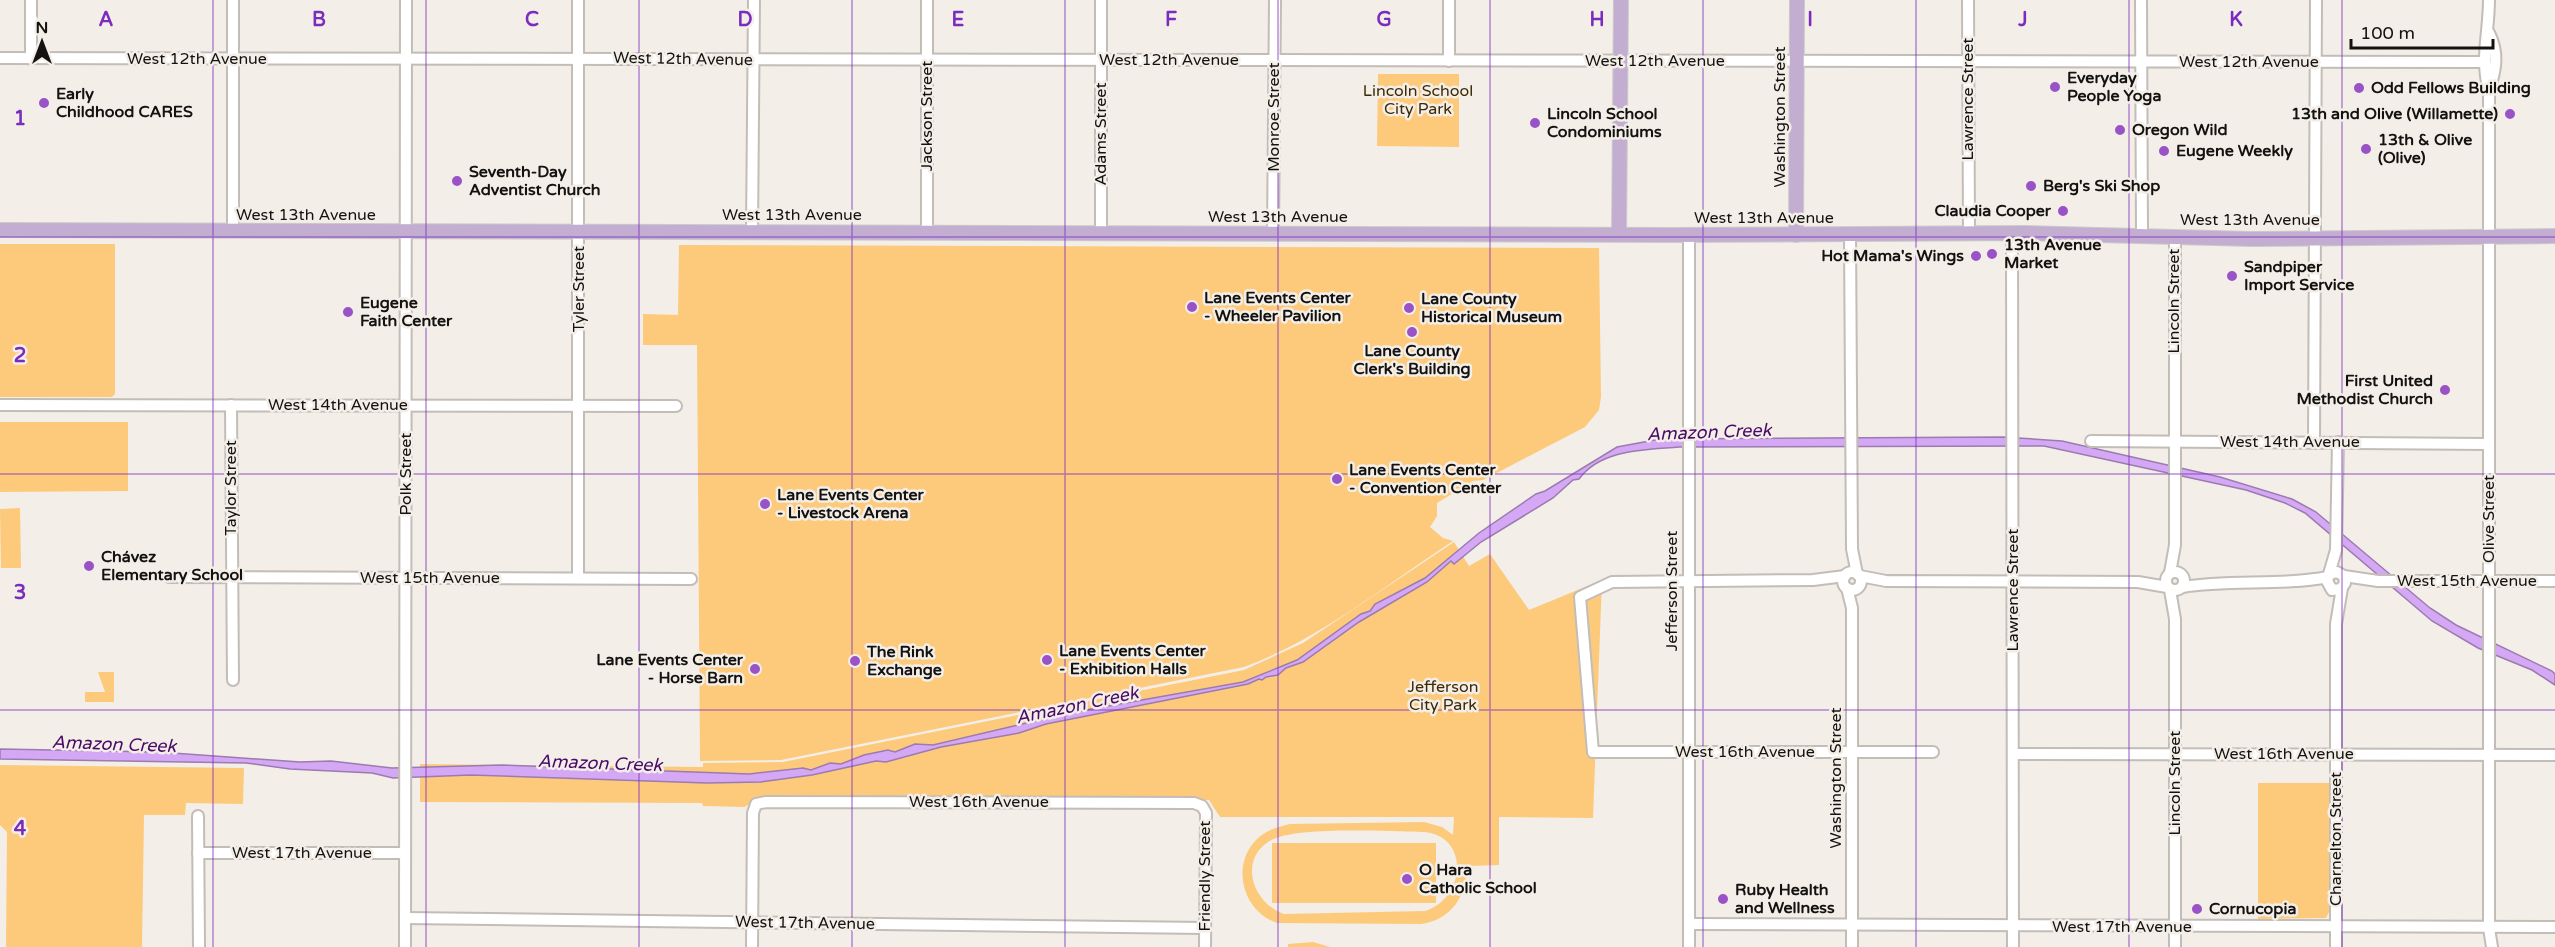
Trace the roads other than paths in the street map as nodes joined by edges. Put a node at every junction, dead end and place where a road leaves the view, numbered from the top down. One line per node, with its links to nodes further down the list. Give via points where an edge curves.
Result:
1 (31, 0): 20 (street)
2 (233, 0): 21 (street)
3 (406, 0): 17 (street, Polk Street)
4 (578, 0): 19 (street, Tyler Street)
5 (754, 0): 22 (street)
6 (927, 0): 23 (street, Jackson Street)
7 (1101, 0): 24 (street, Adams Street)
8 (1275, 0): 25 (street, Monroe Street)
9 (1449, 0): 26 (street)
10 (1620, 0): 27 (main road)
11 (1797, 0): 28 (main road, Washington Street)
12 (1968, 0): 29 (street, Lawrence Street)
13 (2141, 0): 30 (street)
14 (2316, 0): 32 (street)
15 (2489, 0): 16 (street, Olive Street)
16 (2489, 33): 31 (street, Olive Street, via 2483,46); 33 (street, Olive Street, via 2496,46 2496,71)
17 (406, 57): 19 (street, West 12th Avenue); 21 (street, West 12th Avenue); 37 (street, Polk Street)
18 (0, 58): 20 (street, West 12th Avenue)
19 (578, 58): 22 (street, West 12th Avenue); 38 (street, Tyler Street)
20 (31, 59): 21 (street, West 12th Avenue)
21 (233, 59): 35 (street)
22 (754, 60): 23 (street, West 12th Avenue); 36 (street)
23 (927, 60): 24 (street, West 12th Avenue); 39 (street, Jackson Street)
24 (1101, 60): 25 (street, West 12th Avenue); 40 (street, Adams Street)
25 (1274, 61): 26 (street, West 12th Avenue); 41 (street, Monroe Street)
26 (1449, 61): 27 (street, West 12th Avenue)
27 (1620, 61): 28 (street, West 12th Avenue); 42 (main road)
28 (1797, 62): 29 (street, West 12th Avenue); 46 (main road, Washington Street)
29 (1968, 62): 30 (street, West 12th Avenue); 43 (street, Lawrence Street)
30 (2142, 62): 32 (street, West 12th Avenue); 48 (street)
31 (2483, 62): 32 (street, West 12th Avenue); 33 (street, Olive Street)
32 (2317, 63): 52 (street)
33 (2489, 91): 51 (street, Olive Street)
34 (0, 230): 35 (main road, West 13th Avenue)
35 (233, 231): 37 (main road, West 13th Avenue)
36 (752, 231): 38 (main road, West 13th Avenue); 39 (main road, West 13th Avenue)
37 (406, 232): 38 (main road, West 13th Avenue); 55 (street, Polk Street)
38 (579, 232): 56 (street, Tyler Street)
39 (927, 232): 40 (main road, West 13th Avenue)
40 (1101, 232): 41 (main road, West 13th Avenue)
41 (1273, 234): 42 (main road, West 13th Avenue)
42 (1619, 234): 45 (main road, West 13th Avenue)
43 (1969, 234): 44 (main road, West 13th Avenue); 47 (main road, West 13th Avenue)
44 (2012, 234): 48 (main road, West 13th Avenue); 72 (street, Lawrence Street)
45 (1689, 235): 46 (main road, West 13th Avenue); 71 (street, Jefferson Street)
46 (1796, 235): 47 (main road, West 13th Avenue)
47 (1850, 235): 68 (street, Washington Street)
48 (2142, 236): 50 (main road, West 13th Avenue)
49 (2555, 236): 51 (main road, West 13th Avenue)
50 (2175, 237): 52 (main road, West 13th Avenue); 59 (street, Lincoln Street)
51 (2487, 237): 52 (main road, West 13th Avenue); 62 (street, Olive Street)
52 (2314, 238): 60 (street)
53 (0, 405): 54 (street, West 14th Avenue)
54 (231, 405): 55 (street, West 14th Avenue); 64 (street, Taylor Street)
55 (406, 405): 56 (street, West 14th Avenue); 65 (street, Polk Street)
56 (579, 405): 57 (street, West 14th Avenue); 66 (street, Tyler Street)
57 (676, 406)
58 (2091, 441): 59 (street, West 14th Avenue)
59 (2174, 441): 60 (street, West 14th Avenue); 73 (street, Lincoln Street)
60 (2314, 442): 61 (street, West 14th Avenue)
61 (2338, 442): 62 (street, West 14th Avenue); 69 (street, Charnelton Street)
62 (2489, 444): 74 (street, Olive Street)
63 (169, 577): 64 (street, West 15th Avenue)
64 (231, 577): 65 (street, West 15th Avenue); 75 (street, Taylor Street)
65 (406, 578): 66 (street, West 15th Avenue); 88 (street, Polk Street)
66 (578, 578): 67 (street, West 15th Avenue)
67 (691, 579)
68 (1852, 581): 71 (street, West 15th Avenue); 72 (street, West 15th Avenue); 78 (street, Washington Street)
69 (2336, 581): 73 (street, West 15th Avenue); 74 (street, West 15th Avenue); 82 (street, Charnelton Street)
70 (2555, 581): 74 (street, West 15th Avenue)
71 (1689, 582): 76 (street, West 15th Avenue, via 1612,582 1580,597); 77 (street, Jefferson Street)
72 (2013, 582): 73 (street, West 15th Avenue); 81 (street, Lawrence Street)
73 (2175, 582): 80 (street, Lincoln Street)
74 (2489, 582): 83 (street, Olive Street)
75 (233, 680)
76 (1593, 752): 77 (street, West 16th Avenue)
77 (1688, 752): 78 (street, West 16th Avenue); 91 (street, Jefferson Street)
78 (1852, 752): 79 (street, West 16th Avenue); 92 (street, Washington Street)
79 (1933, 752)
80 (2175, 753): 81 (street, West 16th Avenue); 82 (street, West 16th Avenue); 94 (street, Lincoln Street)
81 (2013, 754): 93 (street, Lawrence Street)
82 (2335, 754): 83 (street, West 16th Avenue); 95 (street, Charnelton Street)
83 (2489, 755): 84 (street, West 16th Avenue); 98 (street, Olive Street)
84 (2555, 755)
85 (1202, 806): 90 (street, West 16th Avenue, via 1170,802 766,801 756,804 753,813); 97 (street, Friendly Street, via 1206,813)
86 (198, 816): 87 (street)
87 (198, 853): 88 (street, West 17th Avenue); 99 (street)
88 (405, 853): 89 (street, Polk Street)
89 (405, 918): 90 (street, West 17th Avenue); 100 (street, Polk Street)
90 (752, 922): 97 (street, West 17th Avenue); 101 (street)
91 (1689, 924): 92 (street, West 17th Avenue); 103 (street, Jefferson Street)
92 (1852, 924): 93 (street, West 17th Avenue); 104 (street, Washington Street)
93 (2013, 925): 94 (street, West 17th Avenue); 105 (street, Lawrence Street)
94 (2175, 927): 95 (street, West 17th Avenue); 106 (street, Lincoln Street)
95 (2336, 927): 98 (street, West 17th Avenue); 107 (street, Charnelton Street)
96 (2555, 927): 98 (street, West 17th Avenue)
97 (1205, 928): 102 (street, Friendly Street)
98 (2489, 928): 108 (street, Olive Street)
99 (199, 947)
100 (405, 947)
101 (752, 947)
102 (1205, 947)
103 (1689, 947)
104 (1852, 947)
105 (2013, 947)
106 (2175, 947)
107 (2336, 947)
108 (2492, 947)

